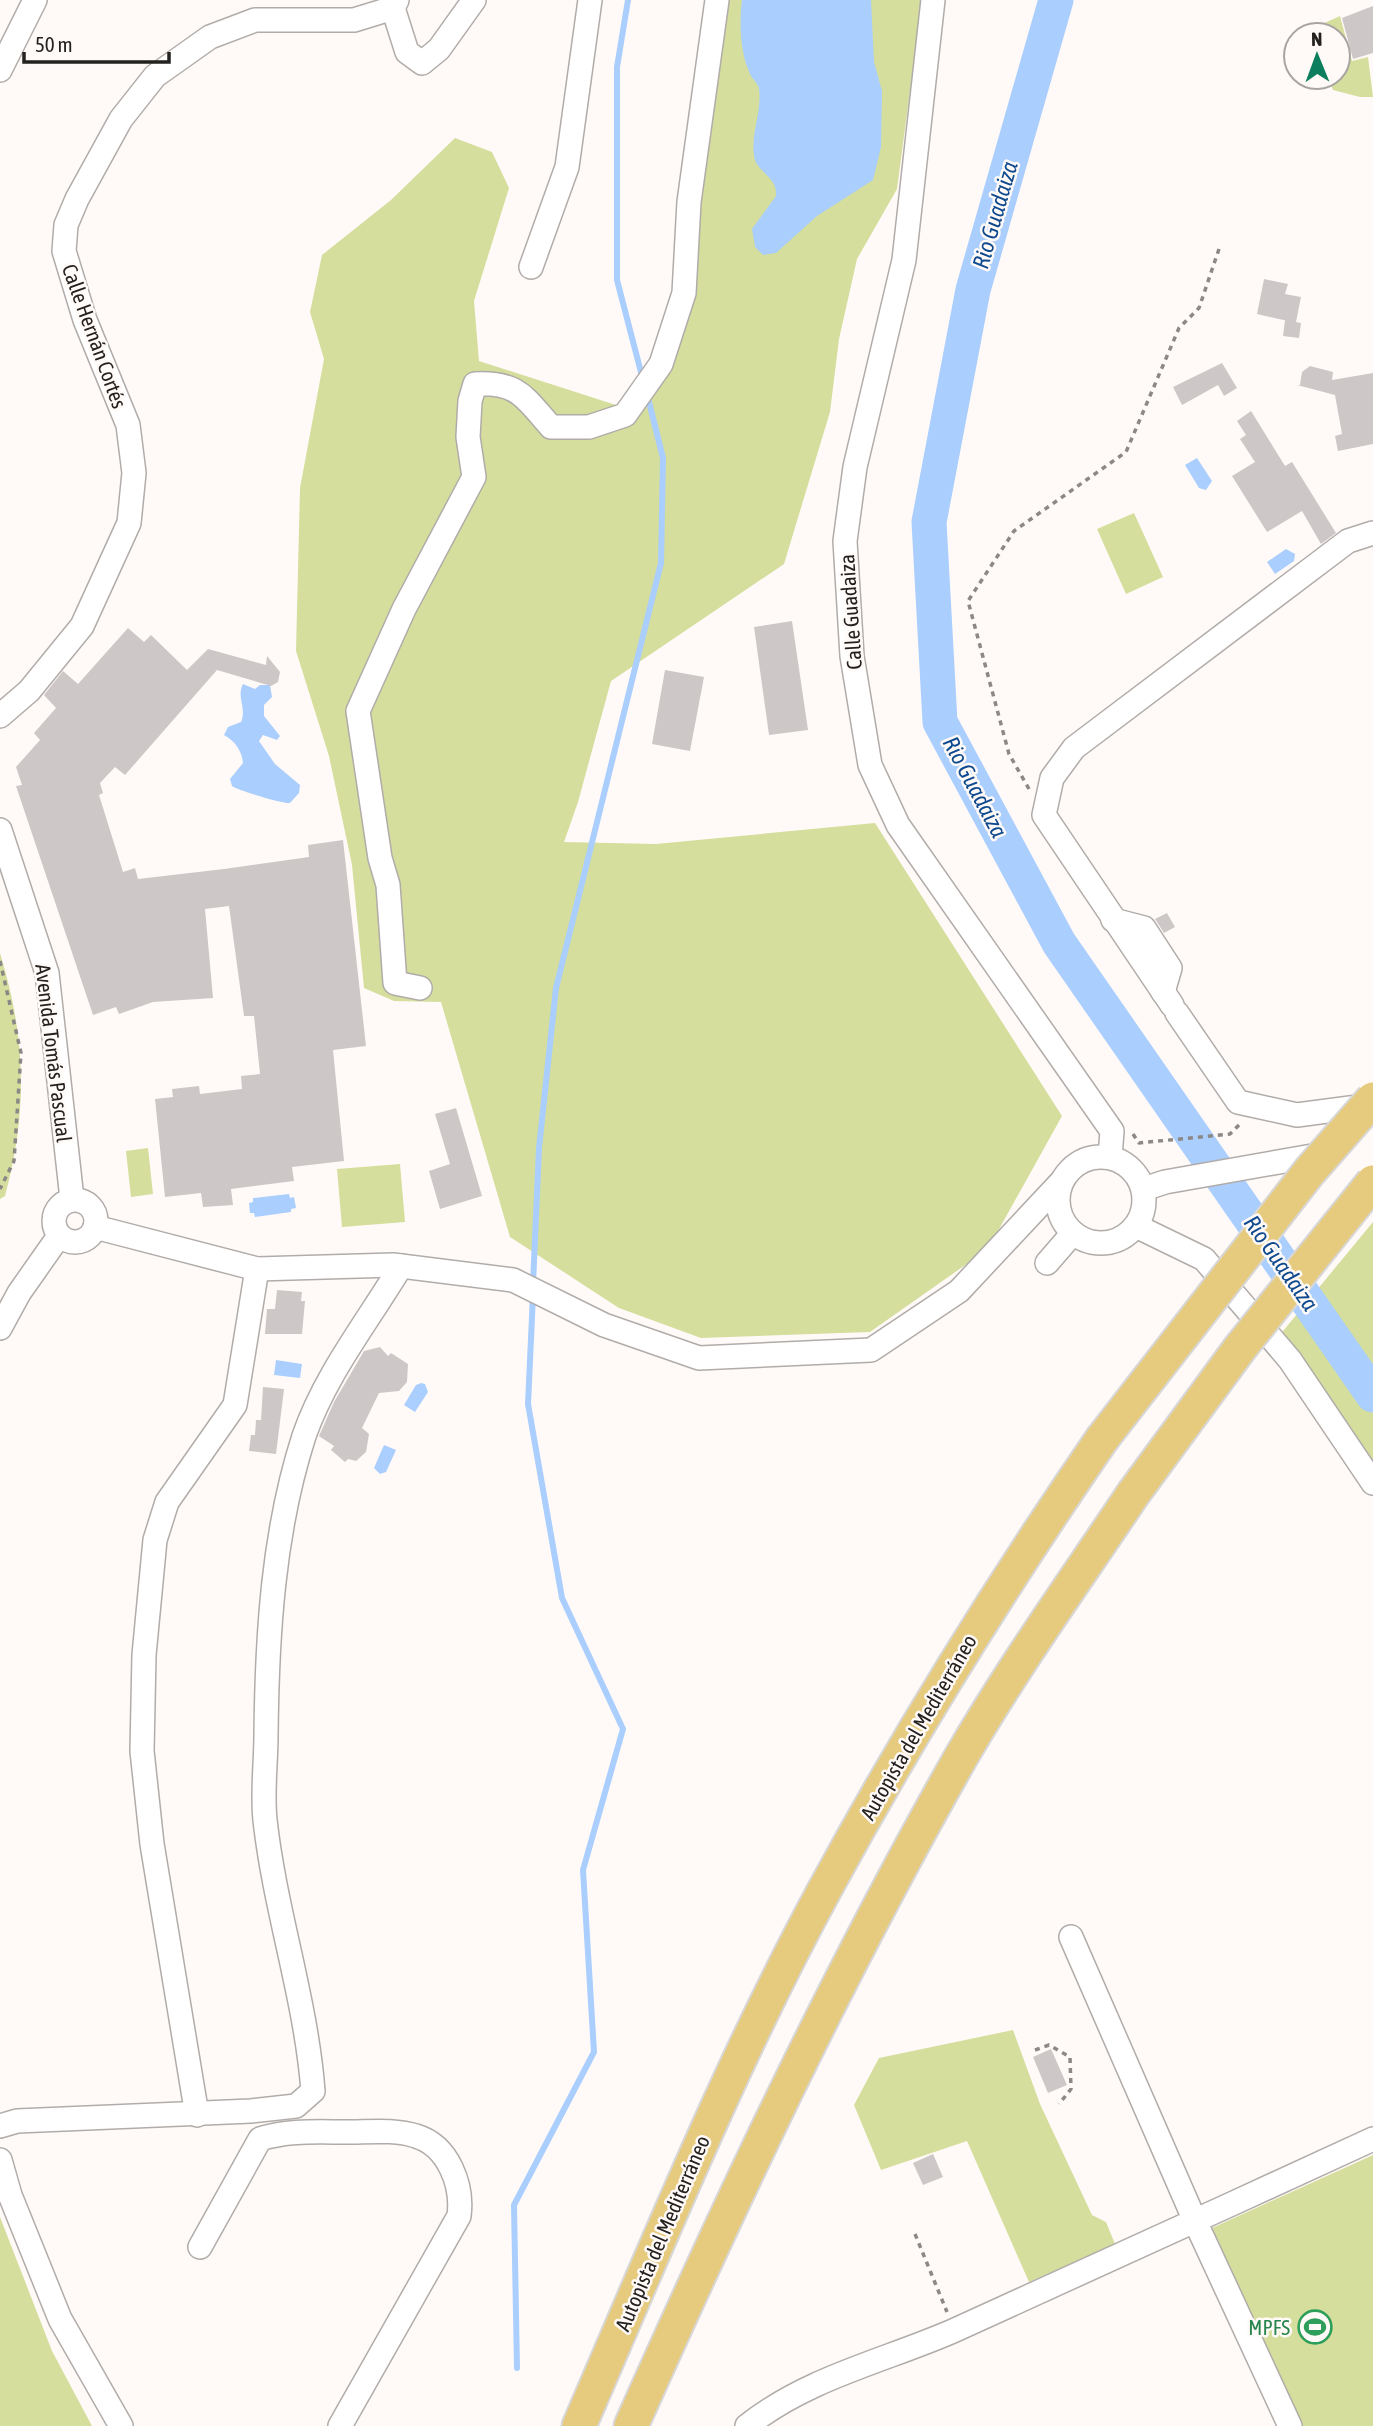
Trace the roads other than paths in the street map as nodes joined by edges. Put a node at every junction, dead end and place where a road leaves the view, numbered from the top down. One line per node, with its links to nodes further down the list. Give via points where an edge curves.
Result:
1 (35, 0): 7 (street)
2 (474, 0): 6 (street, via 439,49 422,63 407,52)
3 (590, 0): 8 (street, via 567,167)
4 (718, 0): 12 (street, via 689,202 684,293 661,364 625,415 589,427 551,427 517,389 475,384 468,437 474,477 404,609 358,712 390,896 395,983)
5 (933, 0): 16 (street, Calle Guadaiza, via 904,260 855,467 845,541 852,656 870,765 898,825 1112,1131)
6 (395, 4): 10 (street, Calle Hernán Cortés, via 354,20 255,20 210,37 155,76 121,119 66,225 64,251 85,320 128,425 134,473 129,523 82,626 29,691)
7 (0, 70)
8 (531, 267)
9 (1373, 533): 14 (street, via 1348,541 1074,748 1052,778 1044,815 1238,1102 1297,1115)
10 (0, 716)
11 (0, 830): 20 (street, Avenida Tomás Pascual, via 47,973)
12 (420, 988)
13 (1373, 1099): 41 (highway, Autopista del Mediterráneo, bridge, via 1309,1172 1102,1439 944,1677 823,1891 709,2125)
14 (1373, 1105)
15 (1373, 1117): 19 (street, via 1318,1155)
16 (1110, 1157): 17 (street, via 1082,1161); 19 (street)
17 (1062, 1181): 23 (street, via 1058,1209); 26 (street, via 959,1291 871,1350 699,1358 604,1325 513,1280)
18 (1373, 1182): 42 (highway, bridge, via 1240,1348 1133,1494 962,1755 733,2195)
19 (1154, 1186): 21 (street)
20 (72, 1199): 22 (street, via 91,1207); 24 (street, via 60,1205 53,1217)
21 (1136, 1226): 23 (street, via 1113,1242 1092,1242); 29 (street, via 1204,1259 1290,1360)
22 (95, 1227): 24 (street, via 80,1241); 27 (street)
23 (1073, 1233): 25 (street)
24 (60, 1236): 28 (street)
25 (1047, 1263)
26 (401, 1266): 27 (street); 31 (street, via 332,1377 305,1436 276,1556 267,1675 265,1818 310,2046 313,2091 296,2106)
27 (257, 1269): 32 (street, via 235,1405 167,1502 155,1540 144,1655 142,1751 152,1844)
28 (0, 1328)
29 (1373, 1483)
30 (1071, 1937): 37 (street)
31 (251, 2111): 32 (street); 34 (street)
32 (197, 2115): 33 (street, via 17,2121)
33 (0, 2126)
34 (260, 2139): 38 (street); 40 (street, via 299,2132 420,2137 450,2166 462,2197 451,2232)
35 (1373, 2139): 37 (street)
36 (0, 2160): 39 (street, via 60,2319)
37 (1195, 2221): 43 (street, via 902,2353 814,2384); 44 (street)
38 (200, 2246)
39 (121, 2426)
40 (340, 2426)
41 (579, 2426)
42 (631, 2426)
43 (747, 2426)
44 (1290, 2426)

